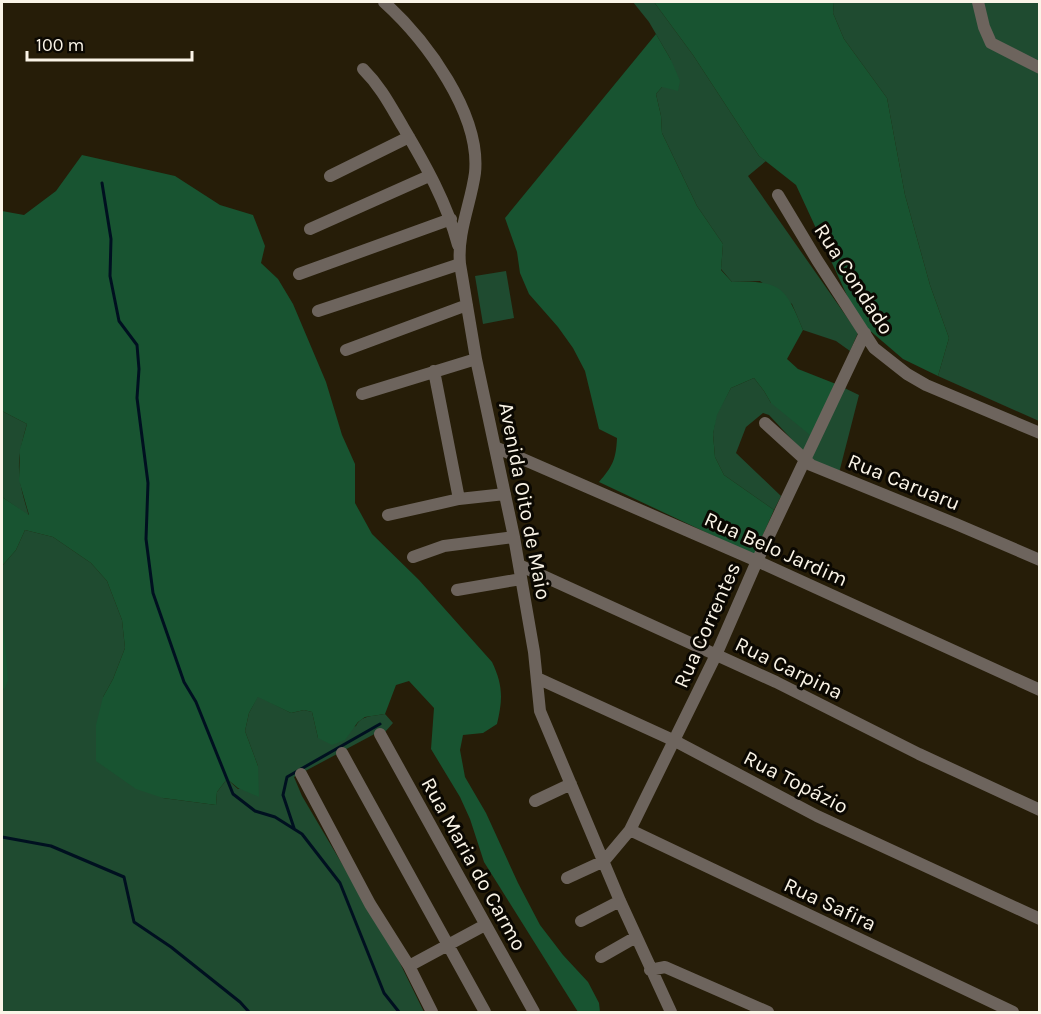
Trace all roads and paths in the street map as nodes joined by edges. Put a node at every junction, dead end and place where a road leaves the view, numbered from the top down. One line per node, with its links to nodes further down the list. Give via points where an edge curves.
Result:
1 (384, 2): 11 (street, Avenida Oito de Maio, via 418,38 468,121 476,156 475,171)
2 (978, 2): 3 (street, via 991,43)
3 (1040, 68)
4 (363, 69): 5 (street, via 387,98)
5 (409, 137): 6 (street); 7 (street)
6 (330, 176)
7 (429, 176): 9 (street); 10 (street)
8 (778, 195): 16 (street, Rua Condado)
9 (451, 219): 11 (street); 13 (street)
10 (310, 229)
11 (459, 249): 12 (street, Avenida Oito de Maio)
12 (460, 264): 14 (street, Avenida Oito de Maio); 15 (street)
13 (299, 274)
14 (467, 305): 17 (street); 18 (street, Avenida Oito de Maio)
15 (318, 311)
16 (865, 333): 22 (street, Rua Condado, via 874,348 926,385); 24 (street, Rua Correntes)
17 (346, 350)
18 (476, 359): 19 (street); 23 (street, Avenida Oito de Maio)
19 (434, 371): 20 (street); 26 (street)
20 (362, 394)
21 (765, 423): 24 (street, Rua Caruaru)
22 (1040, 433)
23 (495, 447): 25 (street, Avenida Oito de Maio); 31 (street, Rua Belo Jardim)
24 (804, 459): 30 (street, Rua Caruaru); 31 (street, Rua Correntes)
25 (505, 494): 26 (street); 28 (street, Avenida Oito de Maio)
26 (459, 499): 27 (street)
27 (388, 515)
28 (514, 537): 29 (street, via 444,546); 32 (street, Avenida Oito de Maio)
29 (413, 557)
30 (1040, 560)
31 (757, 561): 35 (street, Rua Correntes); 37 (street, Rua Belo Jardim)
32 (519, 566): 33 (street, Avenida Oito de Maio); 35 (street, Rua Carpina)
33 (521, 579): 34 (street); 36 (street, Avenida Oito de Maio)
34 (457, 590)
35 (716, 655): 39 (street, Rua Correntes); 44 (street, Rua Carpina)
36 (537, 678): 39 (street, Rua Topázio); 42 (street, Avenida Oito de Maio, via 544,722)
37 (1040, 690)
38 (380, 734): 51 (street, Rua Maria do Carmo)
39 (675, 741): 45 (street, Rua Correntes); 49 (street, Rua Topázio, via 817,816)
40 (342, 753): 53 (street)
41 (301, 774): 55 (street, via 370,904)
42 (571, 784): 43 (street); 46 (street, Avenida Oito de Maio)
43 (535, 801)
44 (1040, 810)
45 (630, 831): 46 (street, Rua Correntes); 62 (street, Rua Safira)
46 (604, 861): 47 (street); 48 (street, Avenida Oito de Maio)
47 (567, 878)
48 (620, 901): 50 (street); 52 (street, Avenida Oito de Maio)
49 (1040, 919)
50 (581, 921)
51 (485, 925): 53 (street); 59 (street, Rua Maria do Carmo)
52 (636, 937): 54 (street); 56 (street, Avenida Oito de Maio)
53 (447, 944): 55 (street); 58 (street)
54 (601, 957)
55 (409, 966): 57 (street)
56 (650, 970): 60 (street, Avenida Oito de Maio); 61 (street, via 665,967)
57 (432, 1012)
58 (485, 1012)
59 (534, 1012)
60 (671, 1012)
61 (768, 1012)
62 (1013, 1012)

